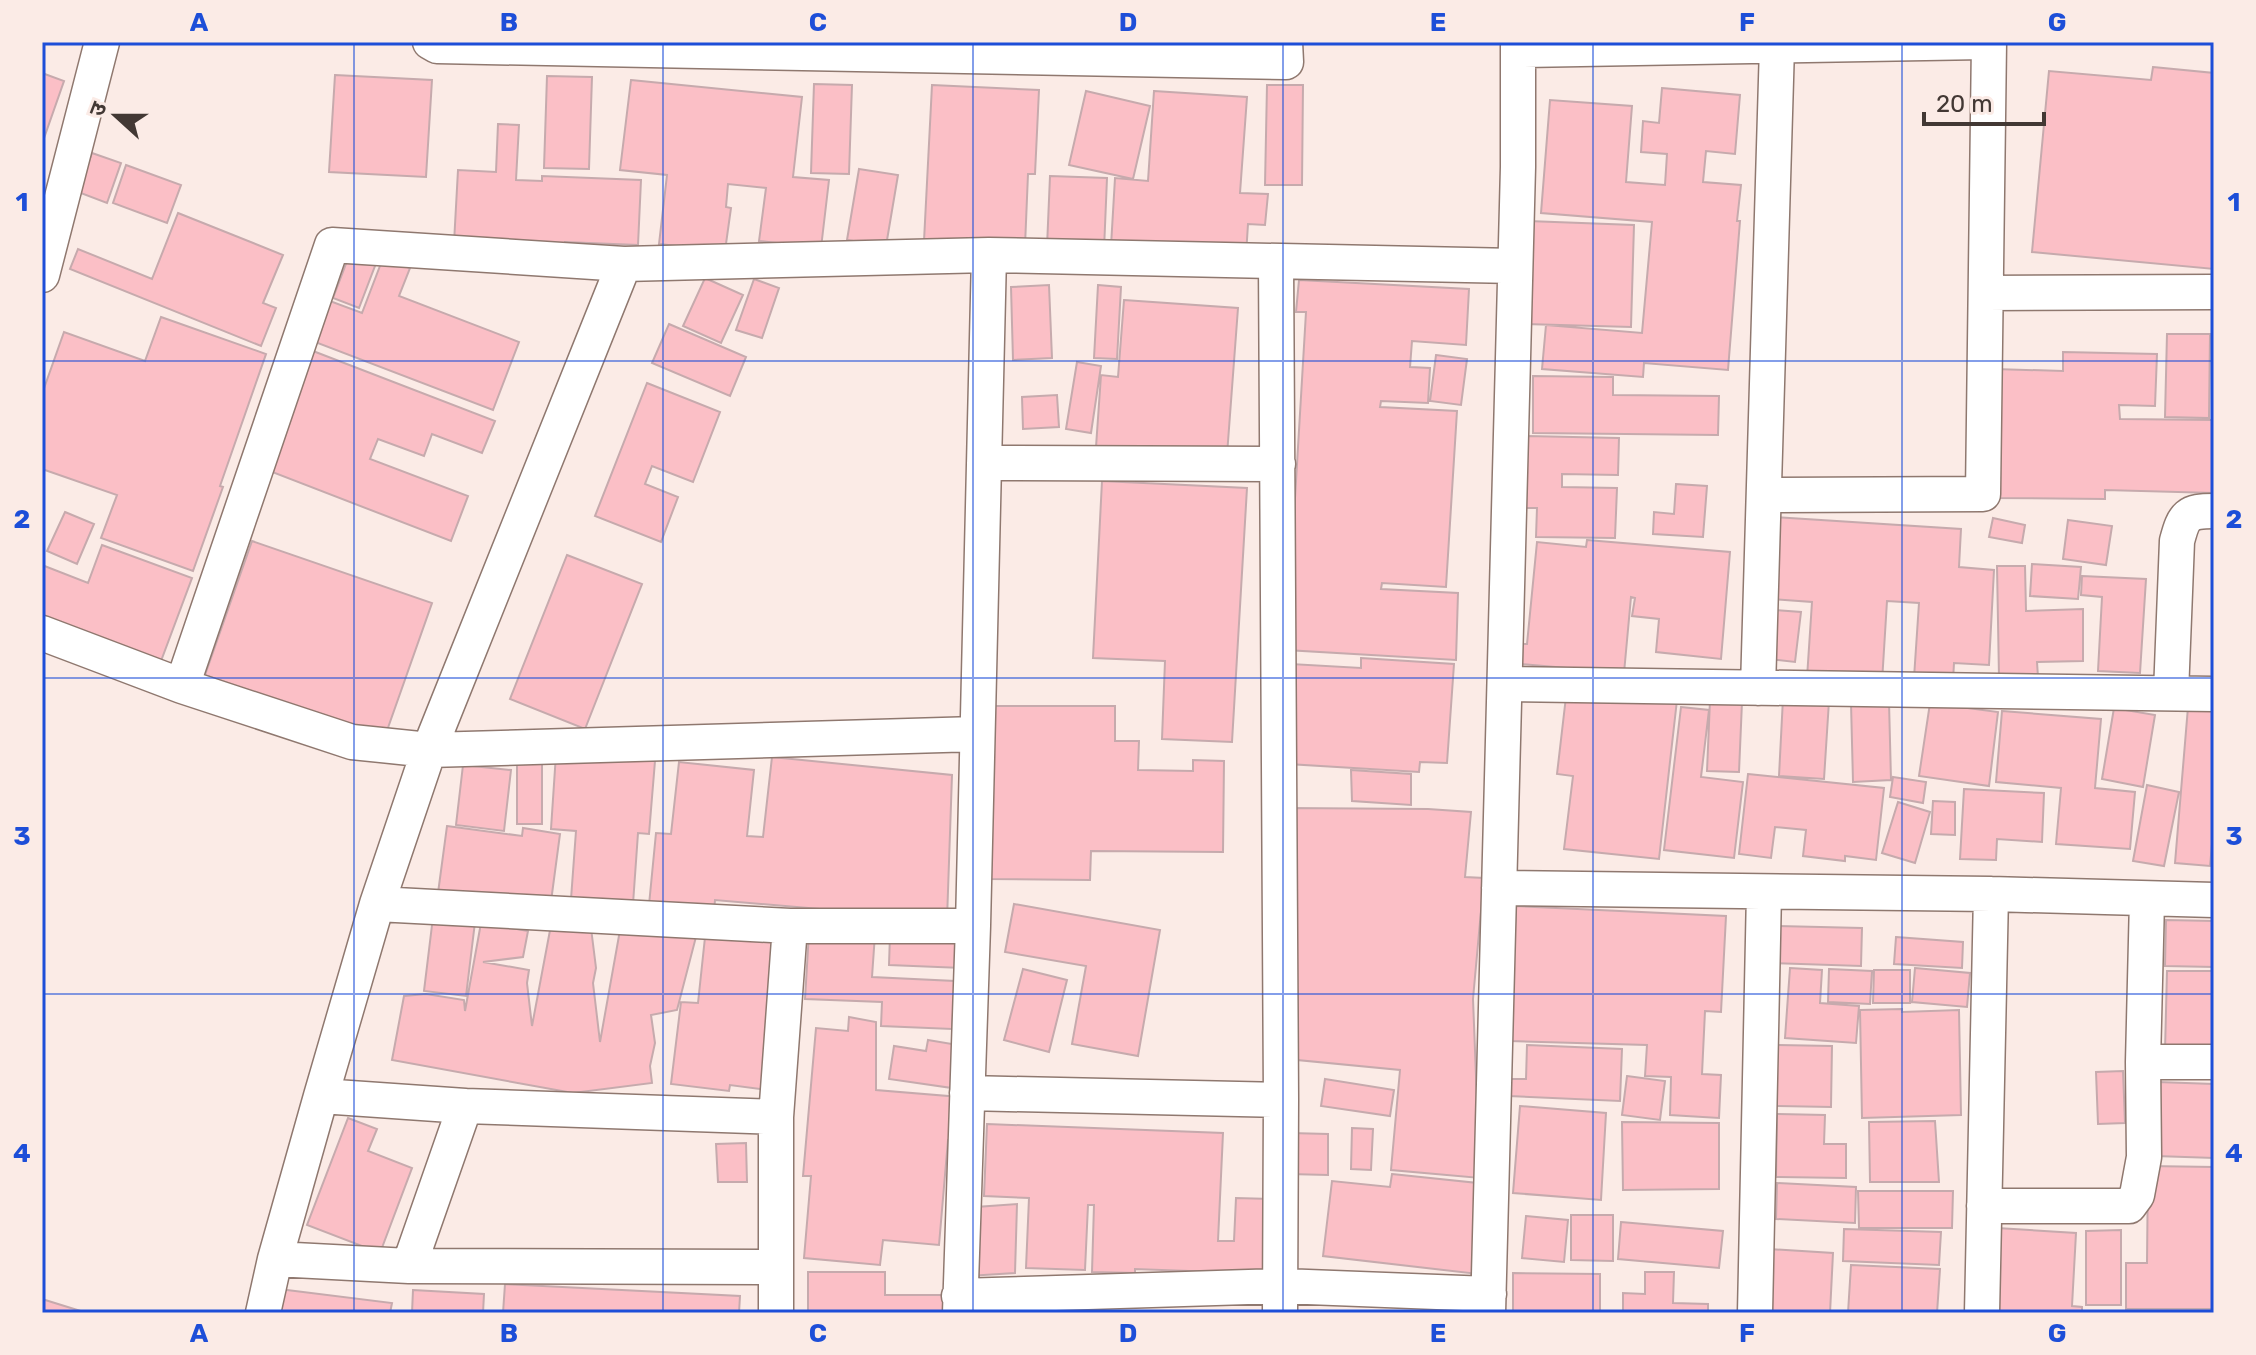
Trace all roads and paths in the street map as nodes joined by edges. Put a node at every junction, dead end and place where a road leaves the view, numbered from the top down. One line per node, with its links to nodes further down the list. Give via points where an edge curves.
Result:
1 (102, 42): 11 (street)
2 (430, 42): 3 (street, via 1286,62)
3 (1285, 42)
4 (1987, 42): 6 (street); 13 (street)
5 (1518, 46): 6 (street); 10 (street)
6 (1777, 46): 16 (street)
7 (989, 255): 8 (street); 9 (street); 14 (street)
8 (1276, 261): 10 (street); 15 (street)
9 (624, 264): 20 (street, via 332,245); 25 (street)
10 (1515, 266): 19 (street)
11 (42, 275)
12 (2214, 292): 13 (street)
13 (1986, 293): 16 (street, via 1983,494)
14 (984, 463): 15 (street); 24 (street)
15 (1278, 464): 38 (street)
16 (1764, 495): 21 (street)
17 (2214, 511): 22 (street, via 2195,511 2182,521 2177,541)
18 (42, 633): 20 (street)
19 (1505, 684): 21 (street); 26 (street)
20 (182, 686): 25 (street, via 352,742)
21 (1758, 688): 22 (street)
22 (2171, 693): 23 (street)
23 (2214, 694)
24 (977, 734): 25 (street); 33 (street)
25 (429, 750): 31 (street)
26 (1499, 888): 27 (street); 46 (street)
27 (1764, 892): 28 (street); 50 (street)
28 (1991, 894): 29 (street); 41 (street)
29 (2147, 900): 30 (street); 34 (street)
30 (2214, 900)
31 (377, 904): 32 (street); 37 (street)
32 (790, 926): 33 (street); 40 (street)
33 (973, 926): 36 (street)
34 (2143, 1062): 35 (street); 41 (street, via 2144,1157 2137,1195 2129,1206)
35 (2214, 1062)
36 (967, 1093): 38 (street); 47 (street)
37 (321, 1096): 39 (street); 42 (street)
38 (1281, 1100): 45 (street)
39 (465, 1106): 40 (street); 43 (street)
40 (776, 1117): 44 (street)
41 (1984, 1206): 51 (street)
42 (275, 1259): 43 (street); 48 (street)
43 (409, 1266): 44 (street)
44 (776, 1267): 49 (street)
45 (1281, 1299): 46 (street); 47 (street)
46 (1488, 1303)
47 (960, 1304)
48 (263, 1313)
49 (776, 1313)
50 (1755, 1313)
51 (1982, 1313)

